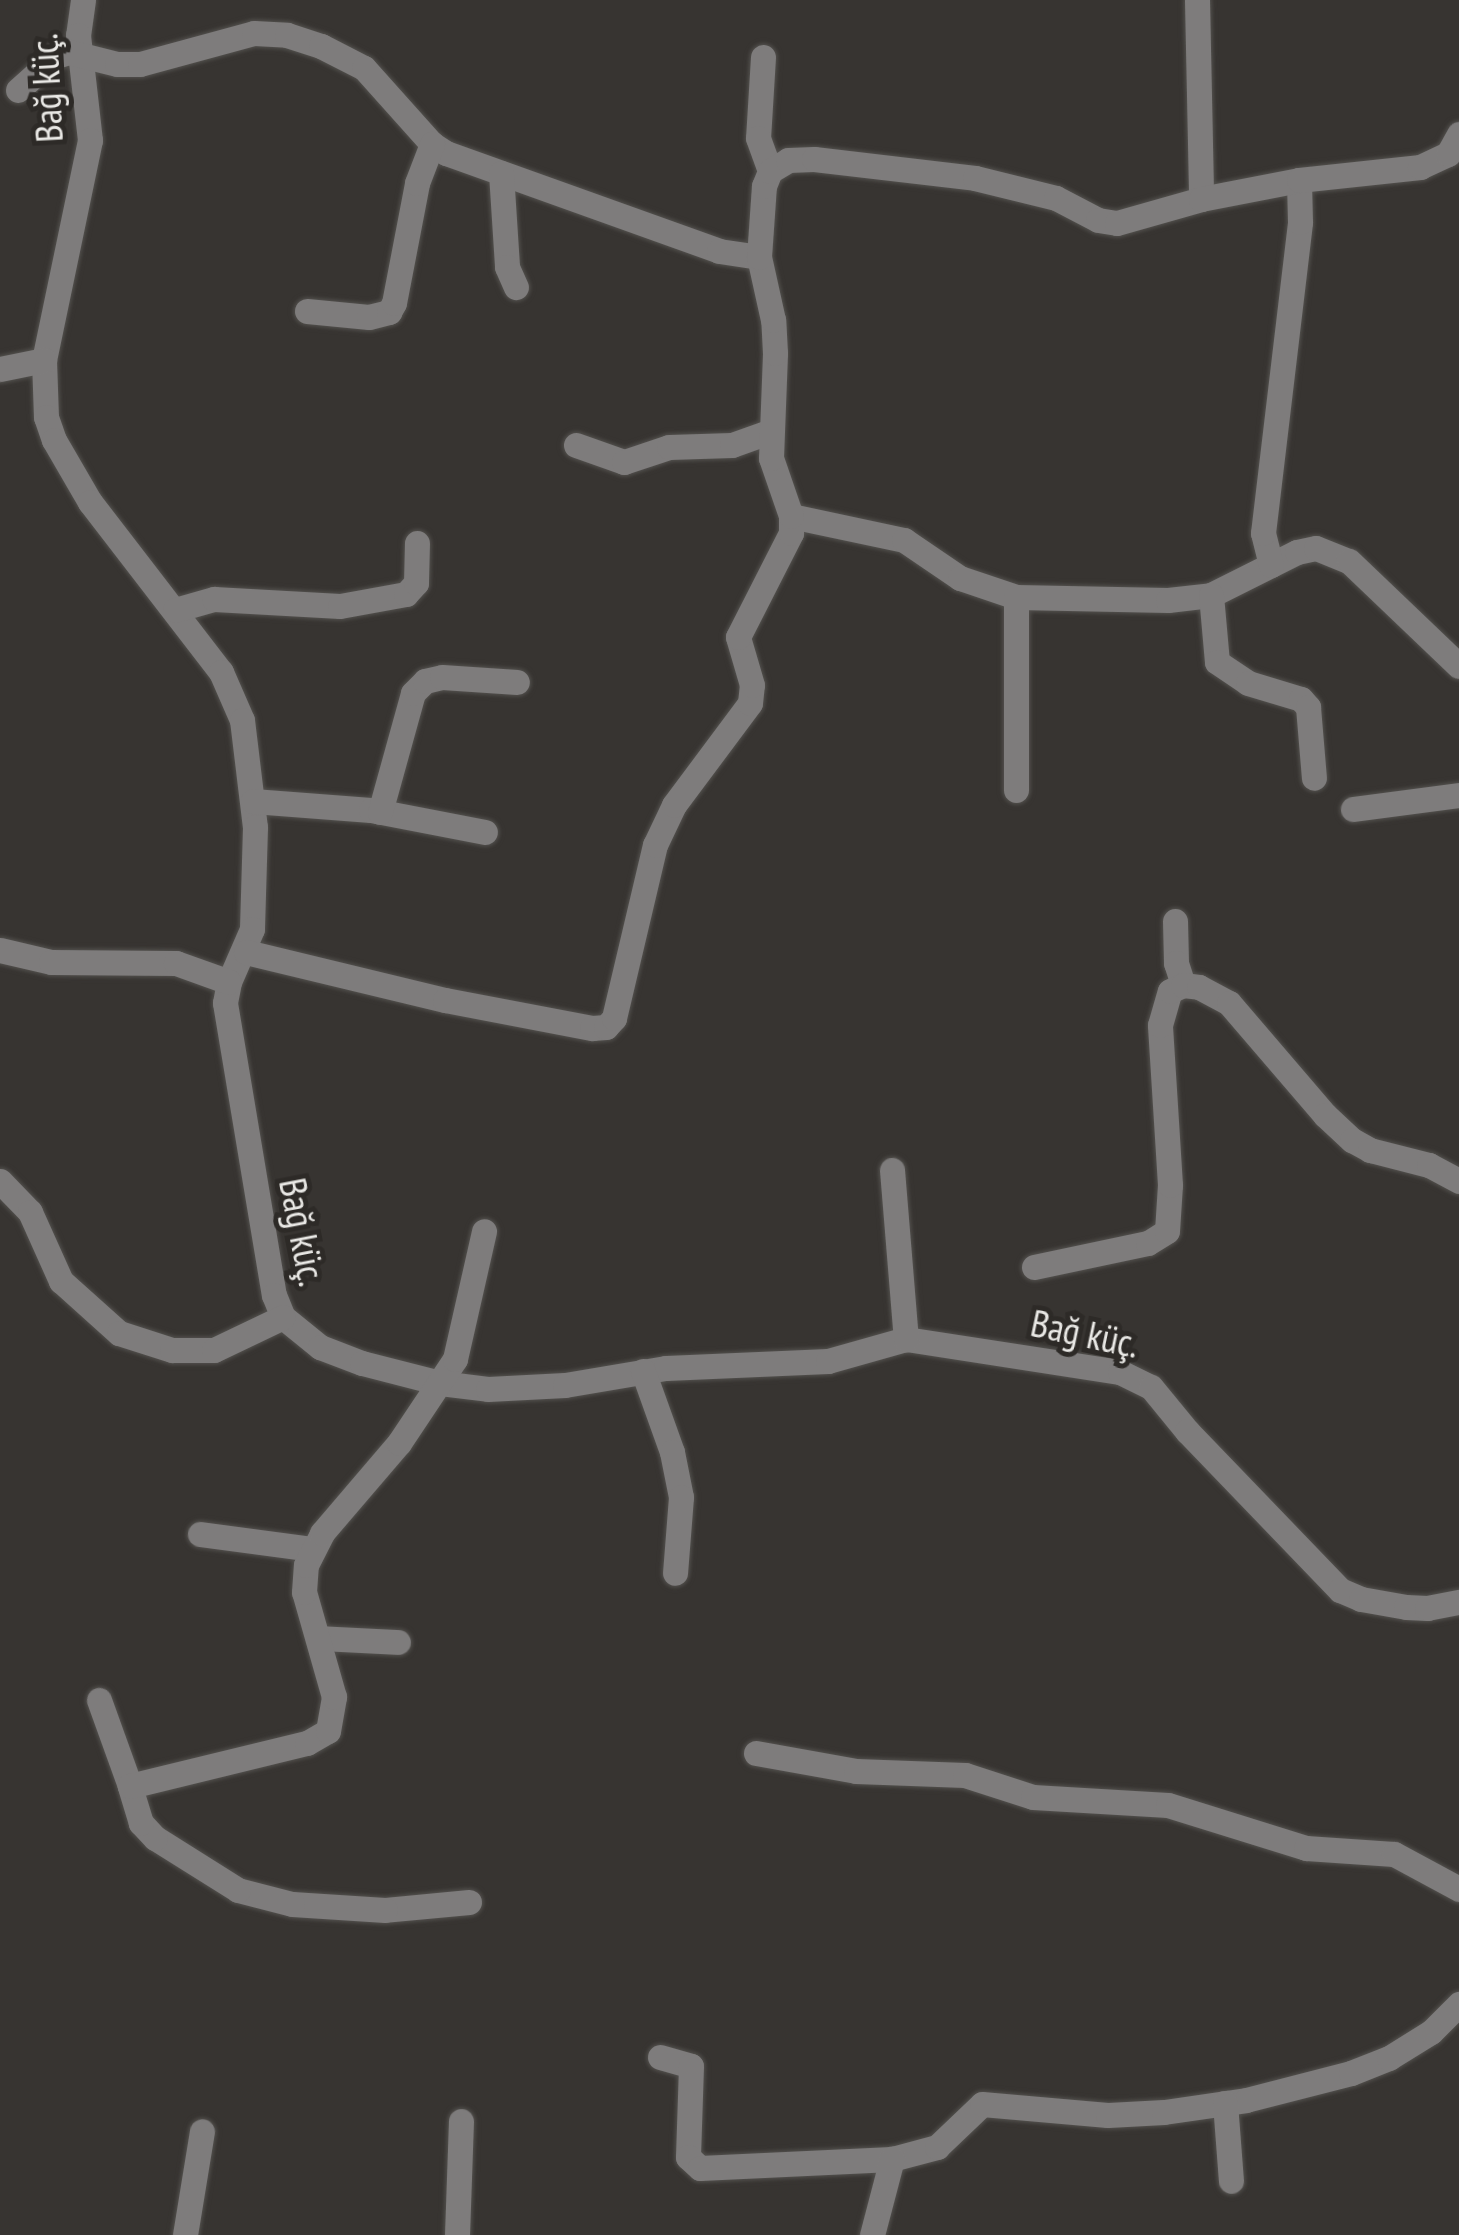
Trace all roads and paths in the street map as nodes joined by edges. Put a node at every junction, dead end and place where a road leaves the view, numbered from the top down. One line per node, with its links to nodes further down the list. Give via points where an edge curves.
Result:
1 (82, 0): 3 (street, Bağ küç.)
2 (1196, 0): 11 (street)
3 (80, 52): 5 (street, via 56,56); 6 (street, via 140,64 254,33 287,35 364,68); 15 (street, Bağ küç., via 88,159)
4 (764, 58): 8 (street, via 758,138)
5 (18, 90)
6 (432, 144): 9 (street); 14 (street, via 416,183 394,304 368,317)
7 (1455, 151): 10 (street, via 1420,167)
8 (770, 171): 11 (street, via 788,160 814,159 958,176 1056,198 1116,223); 12 (street)
9 (501, 173): 12 (street, via 719,250); 13 (street, via 508,267)
10 (1299, 180): 11 (street); 21 (street, via 1300,222 1263,533)
11 (1201, 199)
12 (758, 257): 17 (street, via 774,336)
13 (516, 287)
14 (307, 311)
15 (44, 360): 16 (street); 24 (street, Bağ küç., via 54,440 90,502)
16 (0, 369)
17 (770, 430): 18 (street, via 712,449 656,450 637,461); 19 (street, via 770,458)
18 (576, 445)
19 (792, 516): 23 (street, via 904,540 960,578); 36 (street, via 782,558 738,637 752,685 750,703 674,805 655,845 618,1006 606,1027 444,1000)
20 (417, 544): 24 (street, via 416,583 406,594 340,606 214,599)
21 (1270, 565): 22 (street); 25 (street, via 1316,548 1348,561)
22 (1211, 596): 23 (street); 27 (street, via 1217,662 1248,683 1308,707)
23 (1016, 597): 28 (street)
24 (175, 610): 30 (street, Bağ küç., via 233,691)
25 (1459, 666)
26 (518, 682): 32 (street, via 442,677 413,692)
27 (1314, 778)
28 (1016, 790)
29 (1459, 795): 31 (street)
30 (253, 801): 32 (street); 36 (street, Bağ küç., via 254,905)
31 (1353, 809)
32 (380, 812): 33 (street)
33 (484, 832)
34 (1175, 922): 38 (street)
35 (0, 950): 37 (street, via 51,962 176,963)
36 (246, 952): 37 (street, Bağ küç.)
37 (229, 982): 44 (street, Bağ küç., via 228,1036)
38 (1183, 985): 40 (street, via 1229,1003 1352,1140); 43 (street, via 1170,991 1160,1025 1167,1231 1148,1242)
39 (892, 1170): 45 (street)
40 (1459, 1181)
41 (0, 1182): 44 (street, via 30,1212 61,1281 120,1333 172,1350 214,1350)
42 (484, 1232): 47 (street, via 455,1359)
43 (1034, 1267)
44 (283, 1317): 47 (street, Bağ küç., via 320,1347)
45 (906, 1339): 46 (street, Bağ küç., via 828,1361); 51 (street, Bağ küç., via 1137,1377 1340,1590 1406,1607)
46 (643, 1371): 47 (street, Bağ küç., via 530,1389); 50 (street, via 672,1452 680,1497)
47 (440, 1383): 49 (street)
48 (200, 1534): 49 (street)
49 (312, 1549): 52 (street, via 304,1592)
50 (675, 1573)
51 (1459, 1602)
52 (319, 1638): 53 (street); 56 (street, via 334,1697 332,1722 320,1738)
53 (398, 1642)
54 (99, 1700): 56 (street)
55 (756, 1753): 57 (street, via 817,1767 965,1775 1033,1797 1168,1805 1306,1848 1394,1854)
56 (130, 1786): 58 (street, via 133,1806 155,1838 238,1890 292,1904 385,1910)
57 (1459, 1888)
58 (469, 1902)
59 (1459, 2004): 61 (street, via 1431,2032 1389,2058)
60 (660, 2057): 64 (street, via 692,2066 688,2157 700,2168)
61 (1226, 2103): 64 (street, via 1108,2115 982,2104 937,2147); 65 (street)
62 (461, 2121): 67 (street)
63 (202, 2130): 66 (street)
64 (892, 2159): 68 (street)
65 (1231, 2182)
66 (185, 2235)
67 (458, 2235)
68 (872, 2235)

